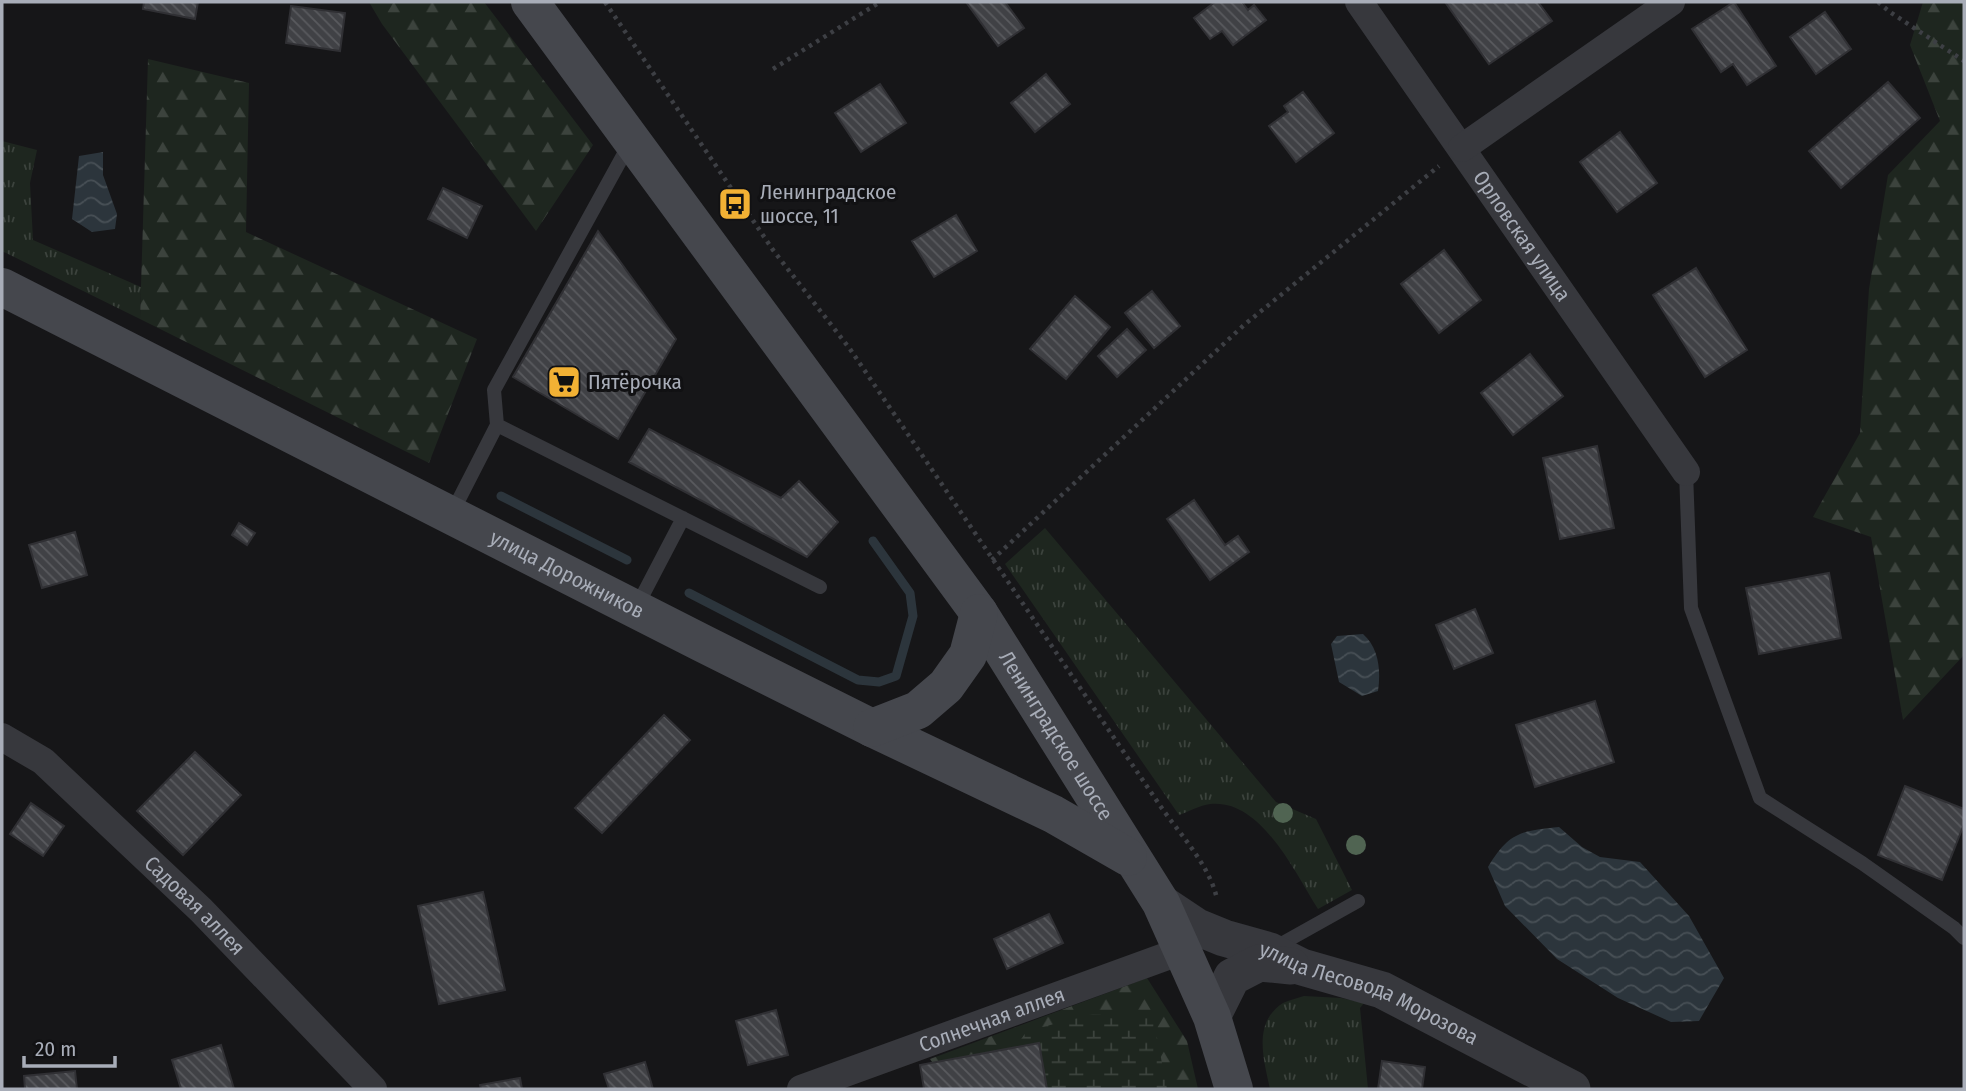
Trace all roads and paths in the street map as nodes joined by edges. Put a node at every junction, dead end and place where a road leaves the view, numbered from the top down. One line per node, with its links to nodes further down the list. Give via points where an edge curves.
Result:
1 (530, 2): 9 (main road, Ленинградское шоссе)
2 (605, 2): 16 (path, via 773,250 850,349)
3 (880, 2): 8 (path)
4 (1359, 2): 10 (street, Орловская улица)
5 (1671, 2): 10 (street)
6 (1878, 2): 7 (path)
7 (1964, 61)
8 (773, 69)
9 (632, 139): 12 (lane, via 494,390); 19 (main road, Ленинградское шоссе)
10 (1462, 148): 13 (street, Орловская улица); 16 (path, via 1244,325)
11 (2, 287): 14 (main road, улица Дорожников)
12 (497, 425): 14 (lane); 15 (lane)
13 (1686, 472): 26 (lane, via 1691,608 1760,797 1862,863)
14 (451, 515): 18 (main road, улица Дорожников)
15 (683, 518): 17 (lane); 18 (lane)
16 (992, 560): 25 (path, via 1199,860 1215,891)
17 (820, 587)
18 (635, 609): 20 (main road, улица Дорожников)
19 (979, 614): 20 (main road, via 968,655 946,686 918,710); 22 (main road, Ленинградское шоссе)
20 (872, 729): 22 (main road, улица Дорожников, via 1053,814)
21 (2, 737): 30 (street, Садовая аллея, via 43,761 152,864)
22 (1132, 860): 24 (main road, Ленинградское шоссе)
23 (1358, 901): 28 (lane)
24 (1161, 903): 25 (street, улица Лесовода Морозова); 27 (main road, Ленинградское шоссе)
25 (1224, 938): 28 (street, улица Лесовода Морозова)
26 (1964, 938)
27 (1181, 951): 29 (main road, Ленинградское шоссе); 31 (street, Солнечная аллея)
28 (1286, 959): 29 (street, via 1259,963 1232,978); 33 (street, улица Лесовода Морозова, via 1382,990)
29 (1212, 1017): 32 (main road, Ленинградское шоссе)
30 (373, 1089)
31 (801, 1089)
32 (1234, 1089)
33 (1572, 1089)

